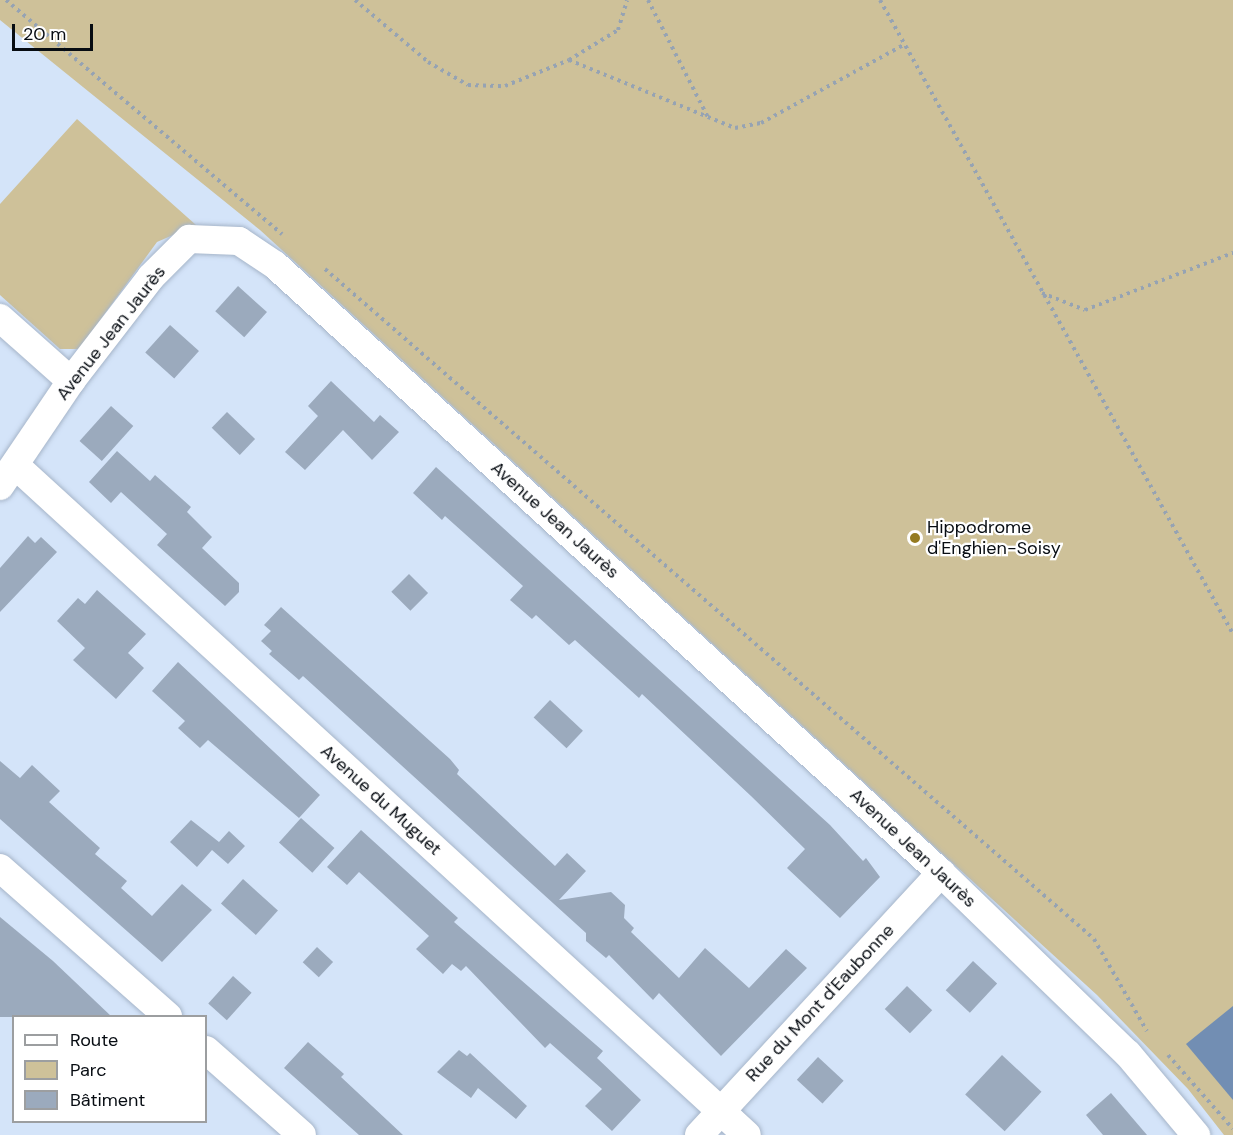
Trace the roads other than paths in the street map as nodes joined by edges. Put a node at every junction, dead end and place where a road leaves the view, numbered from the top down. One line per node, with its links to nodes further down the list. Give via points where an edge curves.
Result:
1 (0, 318): 2 (street)
2 (71, 381): 3 (street, Avenue Jean Jaurès); 5 (street, Avenue Jean Jaurès, via 151,277 189,239 239,241 284,273)
3 (7, 476): 8 (street, Avenue du Muguet)
4 (0, 868): 6 (street)
5 (941, 873): 8 (street, Rue du Mont d'Eaubonne); 12 (street, Avenue Jean Jaurès, via 1128,1054)
6 (166, 1015)
7 (207, 1051): 9 (street)
8 (721, 1110): 10 (street, Rue du Mont d'Eaubonne); 11 (street, Avenue du Muguet)
9 (302, 1135)
10 (699, 1135)
11 (747, 1135)
12 (1196, 1135)

